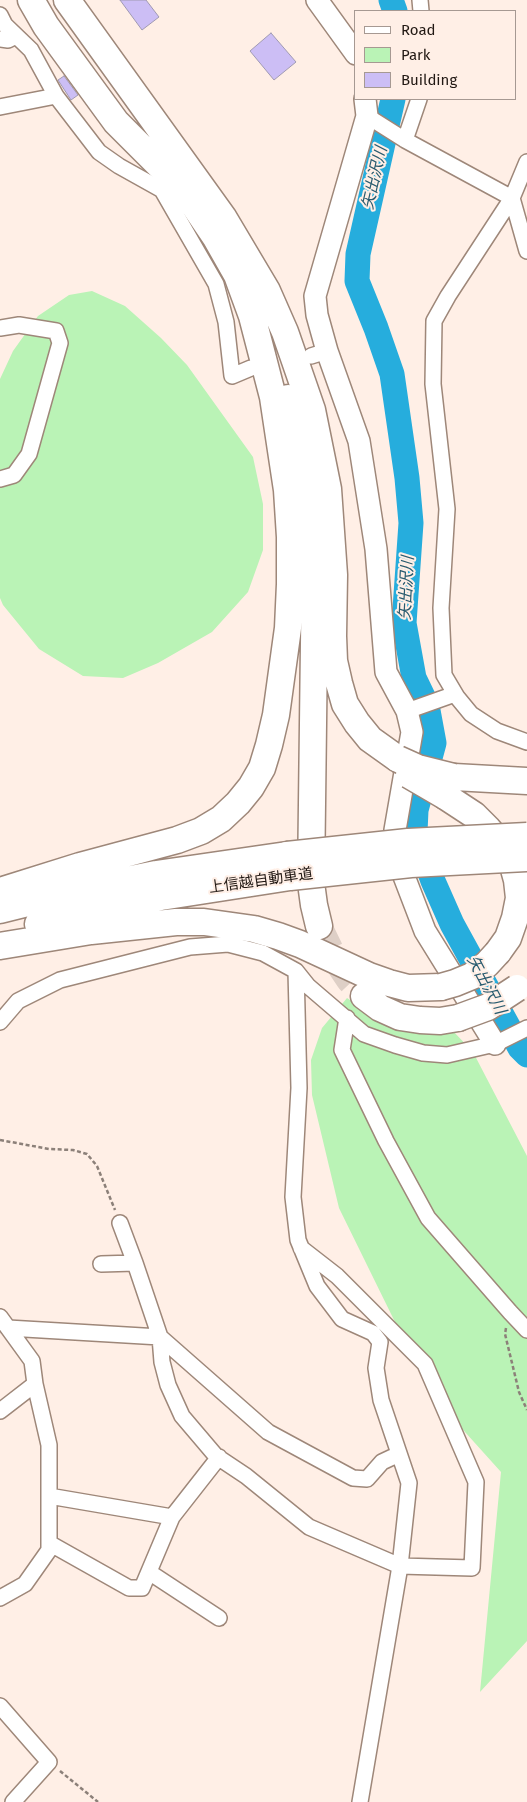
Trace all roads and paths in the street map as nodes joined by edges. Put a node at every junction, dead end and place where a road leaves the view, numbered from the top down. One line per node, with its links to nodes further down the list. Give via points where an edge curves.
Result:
1 (31, 0): 16 (highway, via 46,26 116,122 165,171 195,207)
2 (67, 0): 24 (highway, bridge, via 223,218 267,292 285,332 312,410 328,488 334,575 334,661 338,683 355,725 381,756)
3 (317, 0): 7 (street)
4 (0, 15): 5 (street)
5 (16, 36): 6 (street); 8 (street, via 31,50)
6 (0, 39)
7 (354, 51)
8 (56, 96): 10 (street); 18 (street, via 99,152 162,190 216,284 226,322 232,376)
9 (419, 100): 12 (street)
10 (0, 108)
11 (369, 112): 12 (street); 21 (street, via 315,296 319,353 359,441 376,549 386,672)
12 (405, 140): 14 (street)
13 (527, 162): 14 (street)
14 (512, 198): 15 (street); 20 (street, via 434,321 432,384 447,509 441,608 444,675)
15 (527, 250)
16 (237, 275): 28 (highway, via 252,316 273,397 287,490 290,537 288,628 276,715 262,768 238,803 201,831); 30 (highway, via 258,318 289,400 308,482 315,564 311,883)
17 (0, 328): 19 (street, via 19,325 56,331 60,343 29,454 14,475)
18 (251, 368)
19 (0, 478)
20 (452, 696): 21 (street); 22 (street, via 471,714 497,731)
21 (411, 710): 39 (street, via 412,732 395,830 397,858 424,931)
22 (527, 742)
23 (527, 781): 24 (highway)
24 (450, 786): 32 (highway, bridge, via 502,845 518,880 519,898 516,918 498,952 472,976 455,983 408,988 370,976 278,936 204,922 91,931)
25 (527, 836): 27 (highway, 上信越自動車道, bridge, via 408,842)
26 (527, 858): 27 (highway, 上信越自動車道, bridge)
27 (288, 866): 29 (highway, 上信越自動車道, via 156,874); 31 (highway, 上信越自動車道)
28 (0, 891)
29 (0, 910)
30 (320, 926)
31 (0, 934)
32 (0, 946)
33 (296, 971): 36 (street, via 308,986); 37 (street, via 262,953 228,944 190,948 60,980 18,1001); 42 (street, via 299,1088 293,1197)
34 (522, 984): 35 (highway, bridge, via 473,1014 440,1021 400,1017)
35 (364, 996)
36 (347, 1018): 39 (street, via 364,1034 423,1052 447,1055); 45 (street, via 342,1050 428,1218)
37 (0, 1022)
38 (526, 1029): 39 (street)
39 (500, 1042)
40 (0, 1140): 41 (path, via 87,1154 97,1166)
41 (120, 1223): 43 (street)
42 (301, 1248): 52 (street, via 317,1286 342,1319 373,1333 380,1342 376,1368 381,1400); 57 (street, via 337,1276 425,1364 476,1482 472,1568)
43 (135, 1263): 44 (street); 48 (street)
44 (101, 1264)
45 (510, 1312): 47 (street); 50 (path, via 505,1334 519,1392)
46 (4, 1323): 48 (street); 49 (street, via 32,1361)
47 (527, 1330)
48 (160, 1337): 52 (street, via 268,1432 353,1478 367,1479 382,1462); 53 (street, via 168,1385 182,1416)
49 (35, 1384): 51 (street); 54 (street, via 49,1445)
50 (527, 1410)
51 (0, 1411)
52 (399, 1454): 57 (street, via 409,1483)
53 (219, 1458): 55 (street); 57 (street, via 309,1527)
54 (49, 1496): 55 (street); 56 (street)
55 (172, 1517): 58 (street)
56 (49, 1543): 58 (street, via 129,1588 142,1588); 59 (street, via 49,1550 25,1584)
57 (400, 1566): 65 (street)
58 (149, 1572): 60 (street)
59 (0, 1598)
60 (219, 1618)
61 (0, 1706): 62 (street)
62 (49, 1762): 63 (street); 64 (path)
63 (13, 1802)
64 (98, 1802)
65 (360, 1802)

